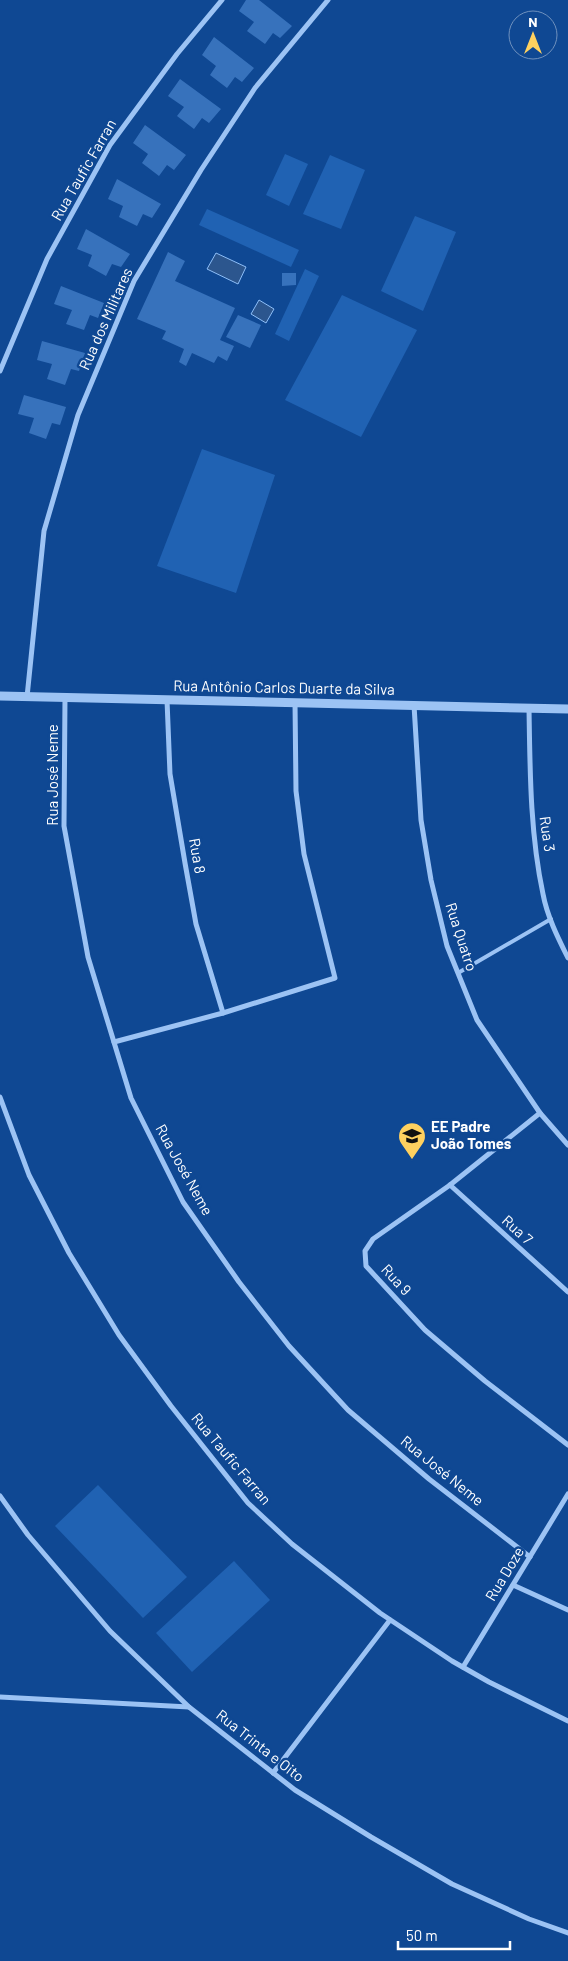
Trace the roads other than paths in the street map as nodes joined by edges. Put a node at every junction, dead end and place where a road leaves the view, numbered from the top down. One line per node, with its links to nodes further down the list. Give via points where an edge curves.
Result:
1 (222, 0): 3 (street, Rua Taufic Farran, via 110,145 47,259)
2 (328, 0): 5 (street, Rua dos Militares, via 255,88 134,281 78,415 44,532)
3 (0, 372)
4 (0, 696): 5 (street, Rua Antônio Carlos Duarte da Silva)
5 (27, 697): 6 (street, Rua Antônio Carlos Duarte da Silva)
6 (66, 698): 7 (street, Rua Antônio Carlos Duarte da Silva); 16 (street, Rua José Neme, via 64,826 88,957)
7 (167, 700): 8 (street, Rua Antônio Carlos Duarte da Silva); 15 (street, Rua 8, via 170,774 185,863 196,924)
8 (295, 702): 9 (street, Rua Antônio Carlos Duarte da Silva); 15 (street, via 296,791 304,854 335,978)
9 (414, 705): 10 (street, Rua Antônio Carlos Duarte da Silva); 14 (street, Rua Quatro, via 421,820 431,880 447,946)
10 (529, 708): 11 (street, Rua Antônio Carlos Duarte da Silva); 12 (street, Rua 3, via 530,800 543,895)
11 (568, 709)
12 (551, 919): 13 (street, Rua 3); 14 (lane)
13 (568, 958)
14 (458, 973): 18 (street, Rua Quatro, via 477,1020)
15 (223, 1013): 16 (street)
16 (114, 1042): 25 (street, Rua José Neme, via 131,1098 183,1202 289,1346 348,1410 429,1479)
17 (0, 1097): 28 (street, Rua Taufic Farran, via 29,1176 68,1254 119,1335 171,1406 248,1503 292,1544)
18 (540, 1113): 19 (street, Rua Quatro); 20 (street, Rua 9)
19 (568, 1145)
20 (450, 1185): 21 (street, Rua 7); 22 (street, Rua 9, via 373,1238 365,1251 366,1266 425,1330)
21 (568, 1292)
22 (568, 1445)
23 (568, 1494): 25 (street, Rua Doze)
24 (0, 1496): 31 (street, Rua Trinta e Oito, via 28,1535 110,1631)
25 (530, 1557): 26 (street, Rua Doze)
26 (513, 1585): 27 (street); 29 (street, Rua Doze)
27 (568, 1610)
28 (390, 1620): 29 (street, Rua Taufic Farran); 33 (street)
29 (463, 1667): 32 (street, Rua Taufic Farran)
30 (0, 1697): 31 (street)
31 (189, 1707): 33 (street, Rua Trinta e Oito)
32 (568, 1721)
33 (273, 1773): 34 (street, Rua Trinta e Oito, via 370,1838 452,1884)
34 (568, 1933)

